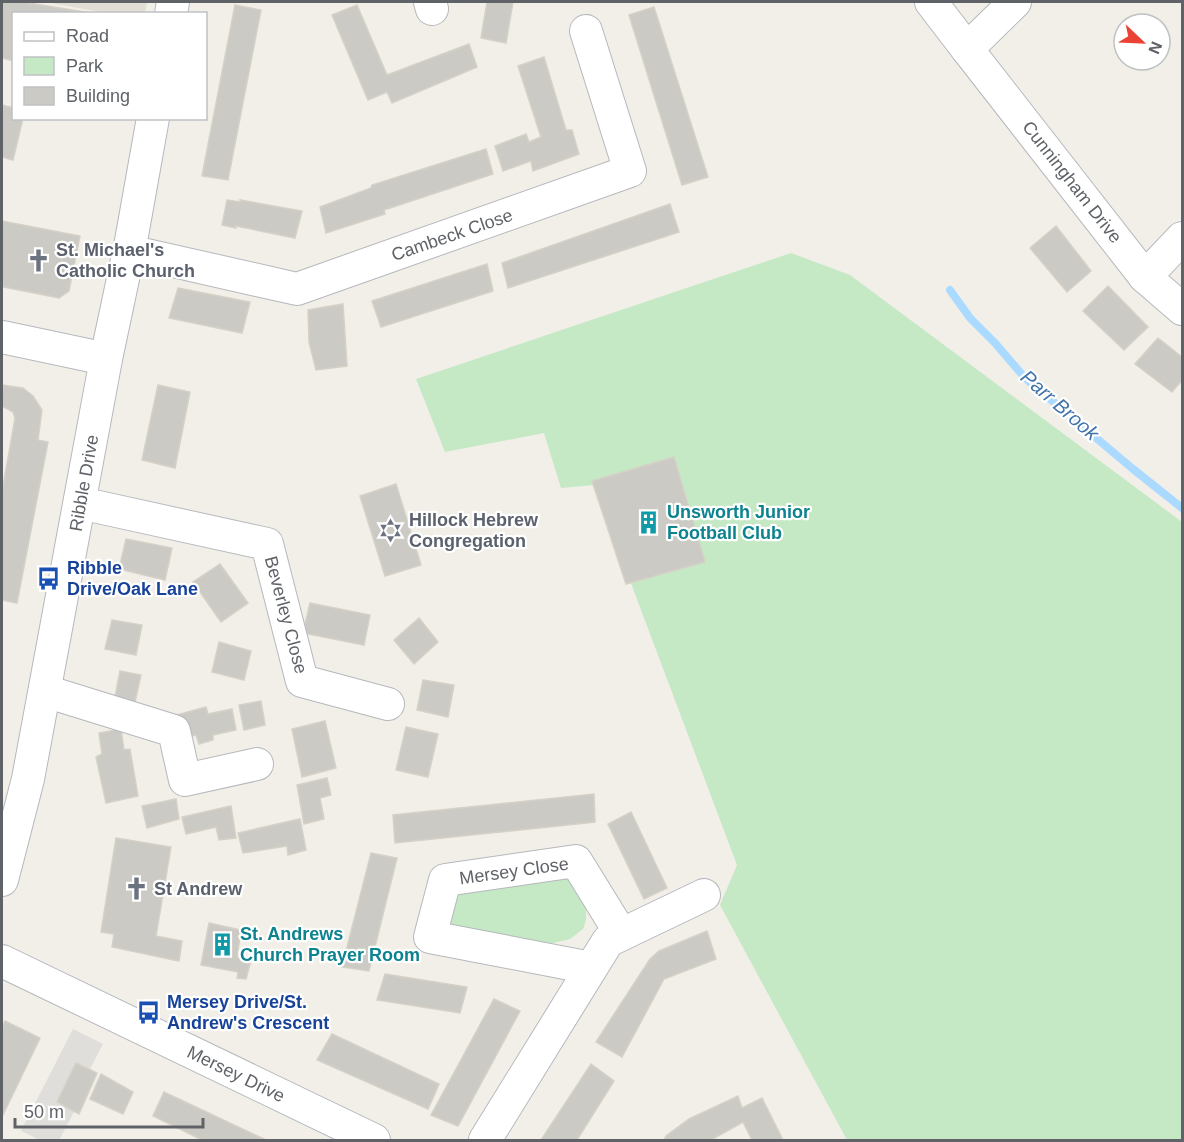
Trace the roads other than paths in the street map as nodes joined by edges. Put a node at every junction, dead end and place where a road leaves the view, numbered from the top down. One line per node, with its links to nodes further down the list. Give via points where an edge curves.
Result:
1 (931, 2): 4 (street, Cunningham Drive)
2 (1015, 2): 4 (street)
3 (586, 31): 7 (street, Cambeck Close, via 630,171 297,289)
4 (967, 49): 8 (street, Cunningham Drive)
5 (153, 120): 7 (street, Ribble Drive)
6 (1182, 238): 8 (street)
7 (129, 251): 11 (street, Ribble Drive)
8 (1145, 277): 9 (street, Cunningham Drive)
9 (1182, 309)
10 (2, 337): 11 (street)
11 (106, 359): 12 (street, Ribble Drive)
12 (80, 503): 13 (street, Ribble Drive); 14 (street, Beverley Close, via 267,544 302,681)
13 (45, 691): 15 (street, via 174,731 185,780); 16 (street, Ribble Drive)
14 (388, 704)
15 (257, 764)
16 (2, 880)
17 (704, 895): 18 (street)
18 (621, 934): 20 (street, via 608,941); 20 (street, Mersey Close, via 576,861 445,880 430,937)
19 (2, 961): 21 (street, Mersey Drive)
20 (591, 968): 22 (street)
21 (374, 1140)
22 (485, 1140)

